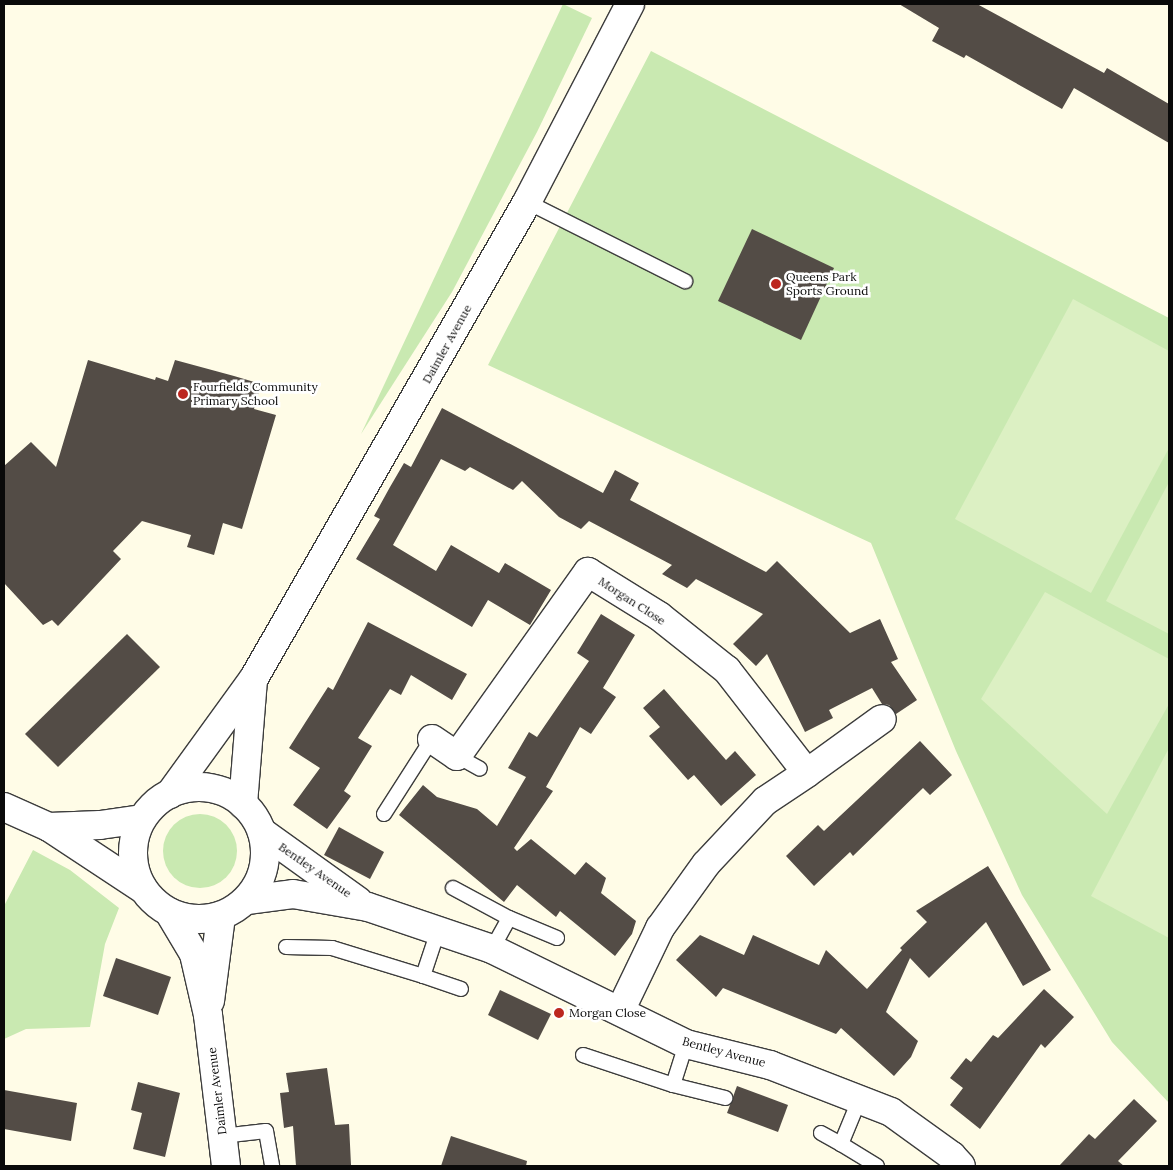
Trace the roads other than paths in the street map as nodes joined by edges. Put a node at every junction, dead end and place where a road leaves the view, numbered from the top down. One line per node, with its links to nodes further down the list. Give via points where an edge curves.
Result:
1 (630, 4): 2 (street, Daimler Avenue)
2 (527, 202): 3 (lane); 4 (street, Daimler Avenue)
3 (685, 282)
4 (254, 678): 8 (street, Daimler Avenue); 9 (street, Daimler Avenue)
5 (882, 719): 7 (street)
6 (432, 739): 7 (street, Morgan Close, via 469,763 588,572 659,616 727,670); 11 (lane)
7 (807, 773): 28 (street, via 765,800 706,864 660,928)
8 (170, 794): 9 (street, via 204,787 226,793); 12 (street, via 157,802)
9 (243, 804): 14 (street)
10 (4, 807): 13 (street)
11 (384, 814)
12 (142, 819): 13 (street); 16 (street, via 133,857)
13 (48, 827): 16 (street)
14 (262, 832): 17 (street, via 264,868); 18 (street, Bentley Avenue)
15 (453, 888): 21 (lane)
16 (143, 889): 19 (street)
17 (247, 900): 18 (street, Bentley Avenue, via 293,894); 20 (street)
18 (368, 907): 22 (street, Bentley Avenue)
19 (169, 912): 20 (street, via 191,919); 29 (street, Daimler Avenue, via 194,954)
20 (221, 916): 29 (street, Daimler Avenue)
21 (509, 918): 23 (lane); 25 (lane)
22 (438, 931): 25 (street, Bentley Avenue); 26 (lane)
23 (557, 938)
24 (286, 947): 26 (lane, via 332,948)
25 (492, 949): 28 (street, Bentley Avenue)
26 (423, 976): 27 (lane)
27 (461, 989)
28 (620, 1011): 30 (street, Bentley Avenue)
29 (208, 1015): 36 (street, Daimler Avenue)
30 (686, 1044): 32 (lane); 34 (street, Bentley Avenue, via 770,1065)
31 (583, 1055): 32 (lane)
32 (673, 1086): 33 (lane)
33 (725, 1098)
34 (860, 1098): 37 (lane); 41 (street, Bentley Avenue, via 891,1112)
35 (821, 1133): 37 (lane)
36 (222, 1136): 38 (street, Daimler Avenue); 39 (lane, via 266,1131)
37 (841, 1144): 40 (lane)
38 (226, 1166)
39 (272, 1166)
40 (877, 1166)
41 (961, 1166)

